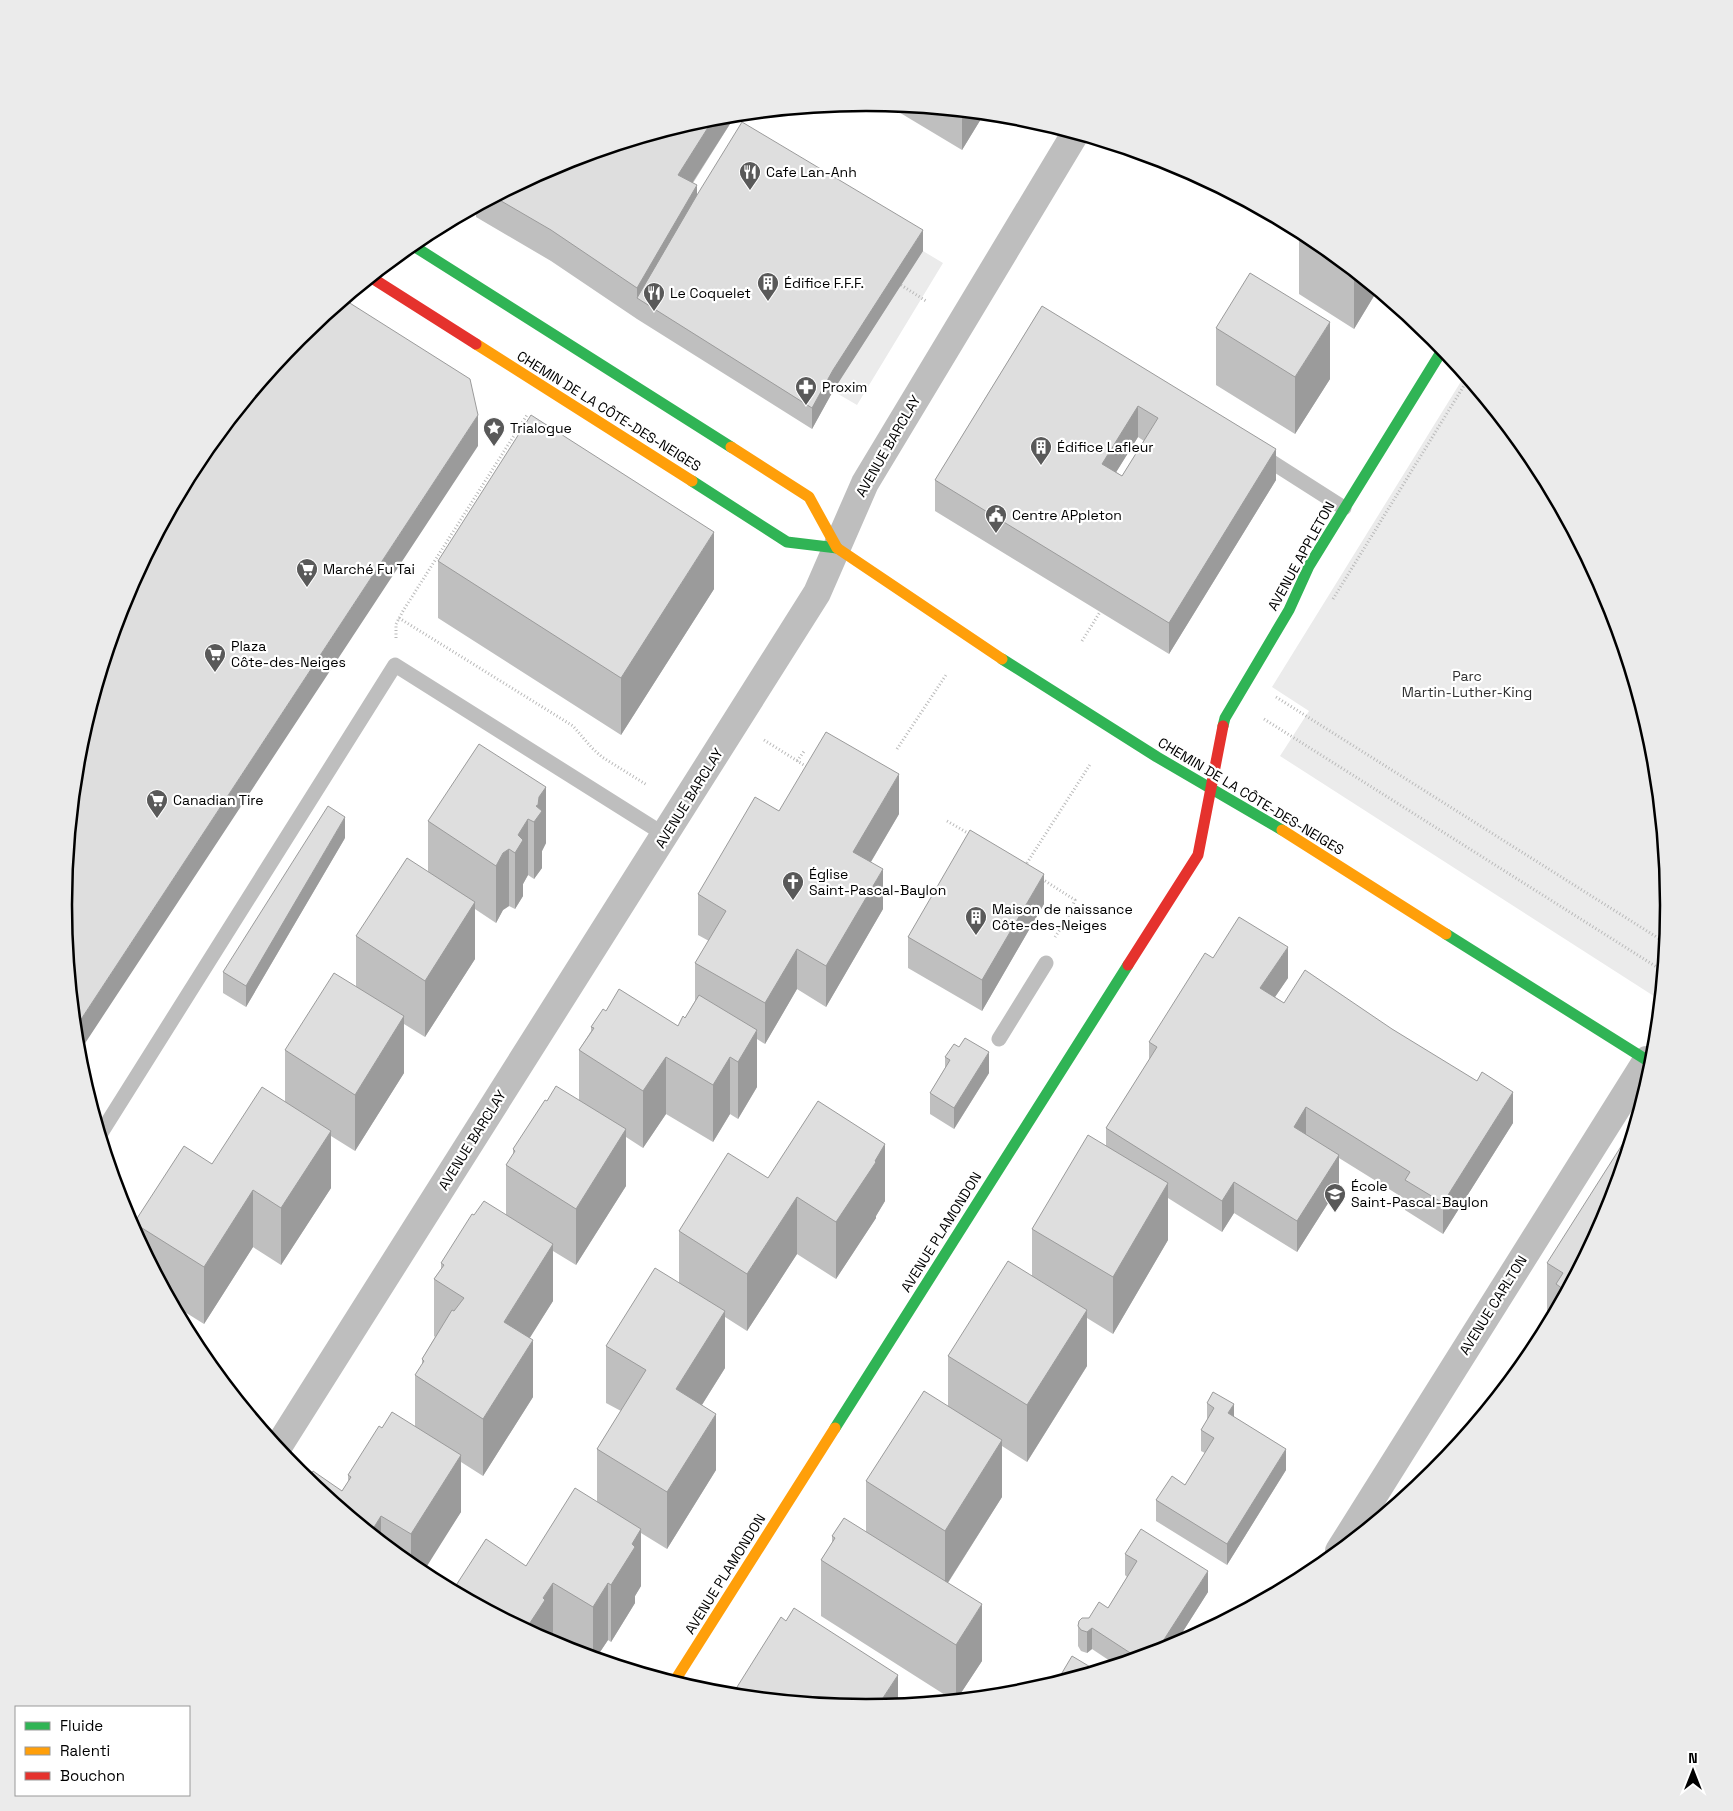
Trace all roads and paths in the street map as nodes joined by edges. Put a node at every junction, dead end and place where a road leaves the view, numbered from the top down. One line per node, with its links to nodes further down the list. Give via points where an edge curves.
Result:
1 (1072, 139): 11 (street, AVENUE BARCLAY, via 865,483)
2 (419, 249): 11 (main road, CHEMIN DE LA CÔTE-DES-NEIGES, via 809,497)
3 (377, 281): 11 (main road, CHEMIN DE LA CÔTE-DES-NEIGES, via 788,542)
4 (900, 286): 5 (path)
5 (926, 301)
6 (1439, 356): 10 (main road, AVENUE APPLETON)
7 (1465, 384): 12 (path)
8 (532, 408): 14 (path)
9 (1243, 444): 10 (lane)
10 (1344, 508): 27 (main road, AVENUE APPLETON, via 1225,718)
11 (837, 548): 27 (main road, CHEMIN DE LA CÔTE-DES-NEIGES, via 994,654); 29 (street, AVENUE BARCLAY, via 817,593)
12 (1329, 606)
13 (1100, 612): 16 (path)
14 (400, 618): 15 (path); 26 (path, via 573,726 602,757)
15 (396, 624)
16 (1082, 641)
17 (946, 675): 21 (path)
18 (1276, 698): 35 (path)
19 (1263, 718): 38 (path)
20 (759, 737): 23 (path)
21 (898, 749)
22 (805, 750): 23 (path)
23 (798, 761): 25 (path)
24 (1091, 763): 32 (path)
25 (808, 768)
26 (647, 785)
27 (1212, 789): 40 (main road, CHEMIN DE LA CÔTE-DES-NEIGES, via 1257,814); 45 (main road, AVENUE PLAMONDON, via 1198,854)
28 (947, 821): 30 (path)
29 (665, 835): 42 (lane, via 395,666); 43 (street, AVENUE BARCLAY)
30 (975, 837)
31 (1016, 862): 32 (path)
32 (1024, 868): 33 (path)
33 (1032, 872)
34 (1039, 877): 36 (path, via 1075,900)
35 (1659, 939)
36 (1053, 941)
37 (1046, 963): 39 (lane)
38 (1658, 968)
39 (999, 1039)
40 (1645, 1059)
41 (1641, 1076): 44 (street, AVENUE CARLTON)
42 (105, 1127)
43 (281, 1441)
44 (1348, 1536)
45 (678, 1676)

